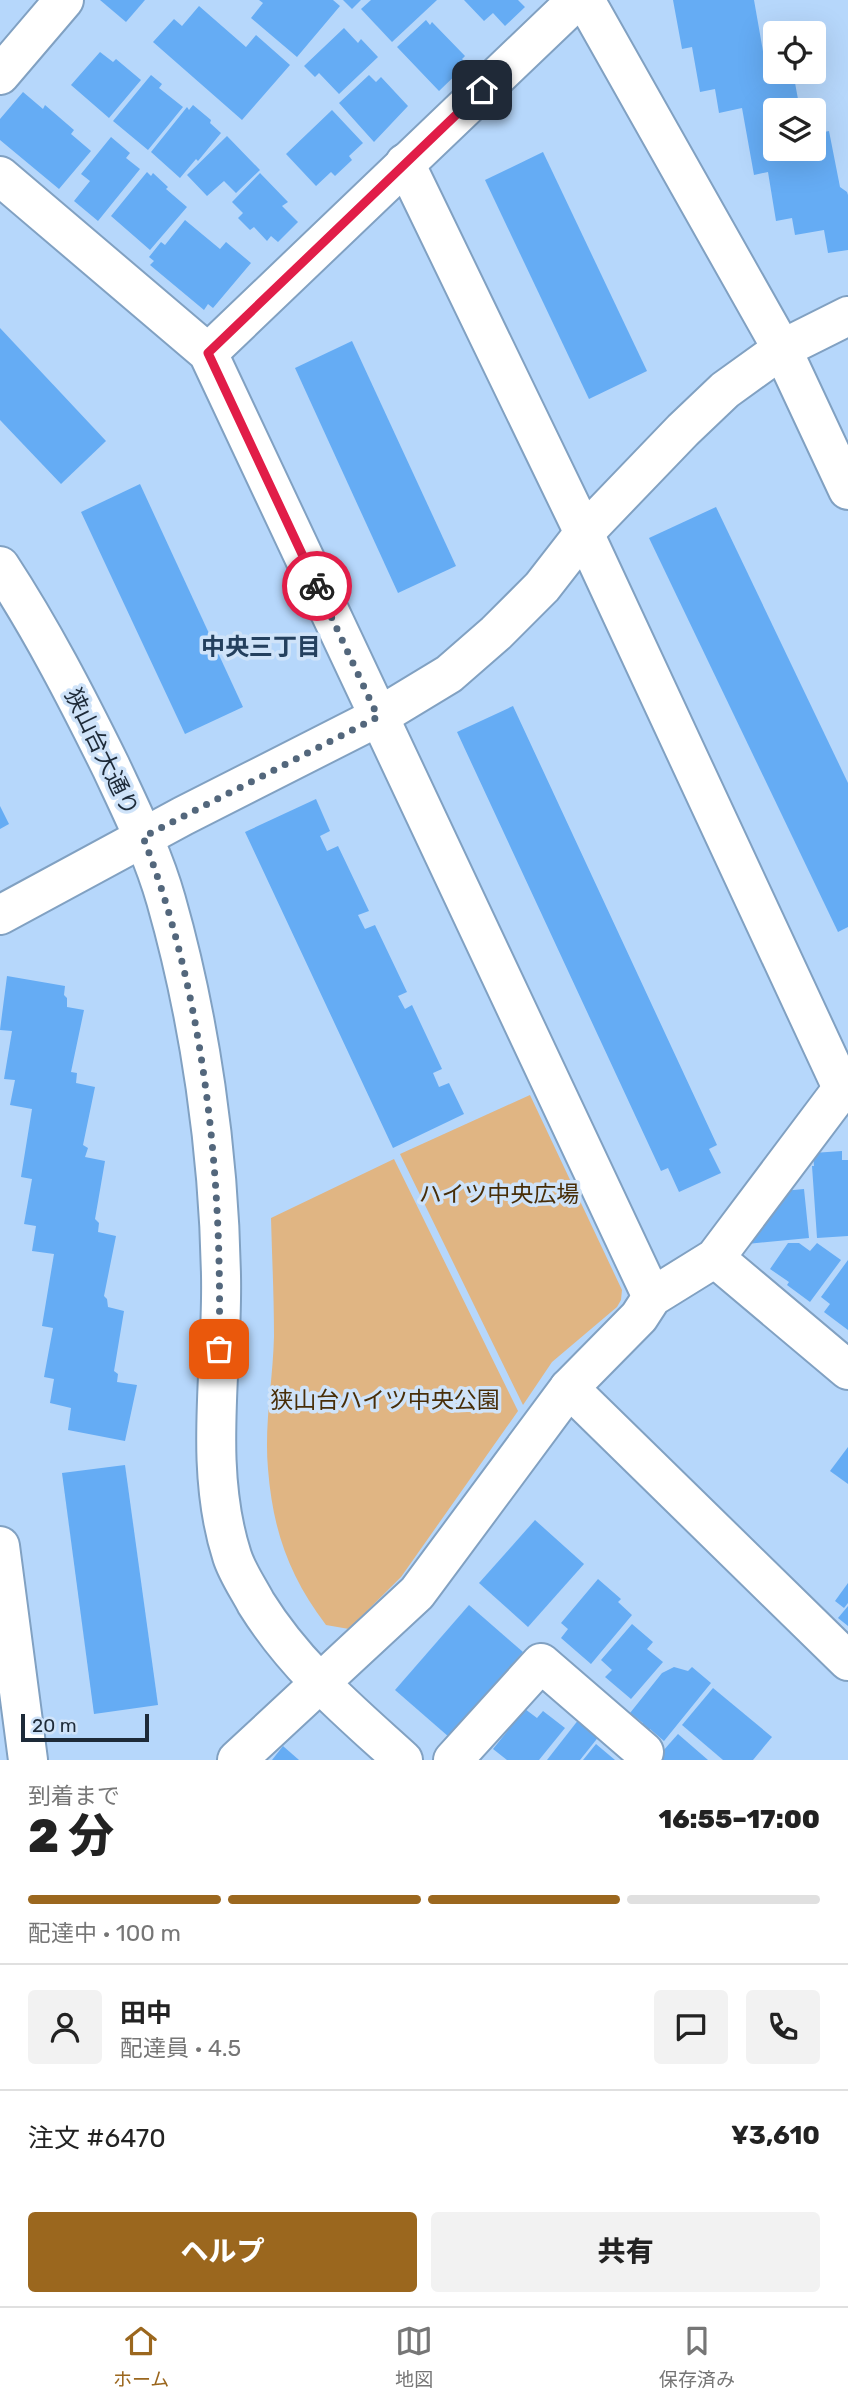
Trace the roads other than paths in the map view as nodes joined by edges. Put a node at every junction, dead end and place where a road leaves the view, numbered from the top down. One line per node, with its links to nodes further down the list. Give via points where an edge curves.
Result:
1 (64, 0): 4 (street)
2 (577, 0): 5 (street)
3 (585, 0): 8 (street)
4 (0, 75)
5 (405, 163): 9 (street); 11 (street)
6 (0, 176): 9 (street)
7 (848, 316): 8 (street)
8 (782, 349): 10 (street); 11 (street, via 725,390)
9 (208, 353): 13 (street)
10 (848, 490)
11 (584, 533): 13 (street, via 542,587 496,633 449,674); 16 (street)
12 (0, 566): 14 (street, 狭山台大通り, via 79,702)
13 (378, 717): 14 (street); 18 (street)
14 (143, 837): 15 (street); 23 (street, 狭山台大通り, via 166,900 185,978 211,1125 221,1275 219,1502 232,1559 250,1592 273,1629)
15 (0, 915)
16 (846, 1088): 17 (street)
17 (715, 1258): 18 (street); 19 (street)
18 (652, 1297): 20 (street, via 639,1317)
19 (848, 1370)
20 (569, 1388): 22 (street); 23 (street, via 417,1593)
21 (0, 1546): 25 (street)
22 (848, 1661)
23 (320, 1684): 26 (street); 27 (street, 狭山台大通り)
24 (644, 1752): 28 (street, via 541,1663)
25 (28, 1760)
26 (237, 1760)
27 (403, 1760)
28 (453, 1760)

